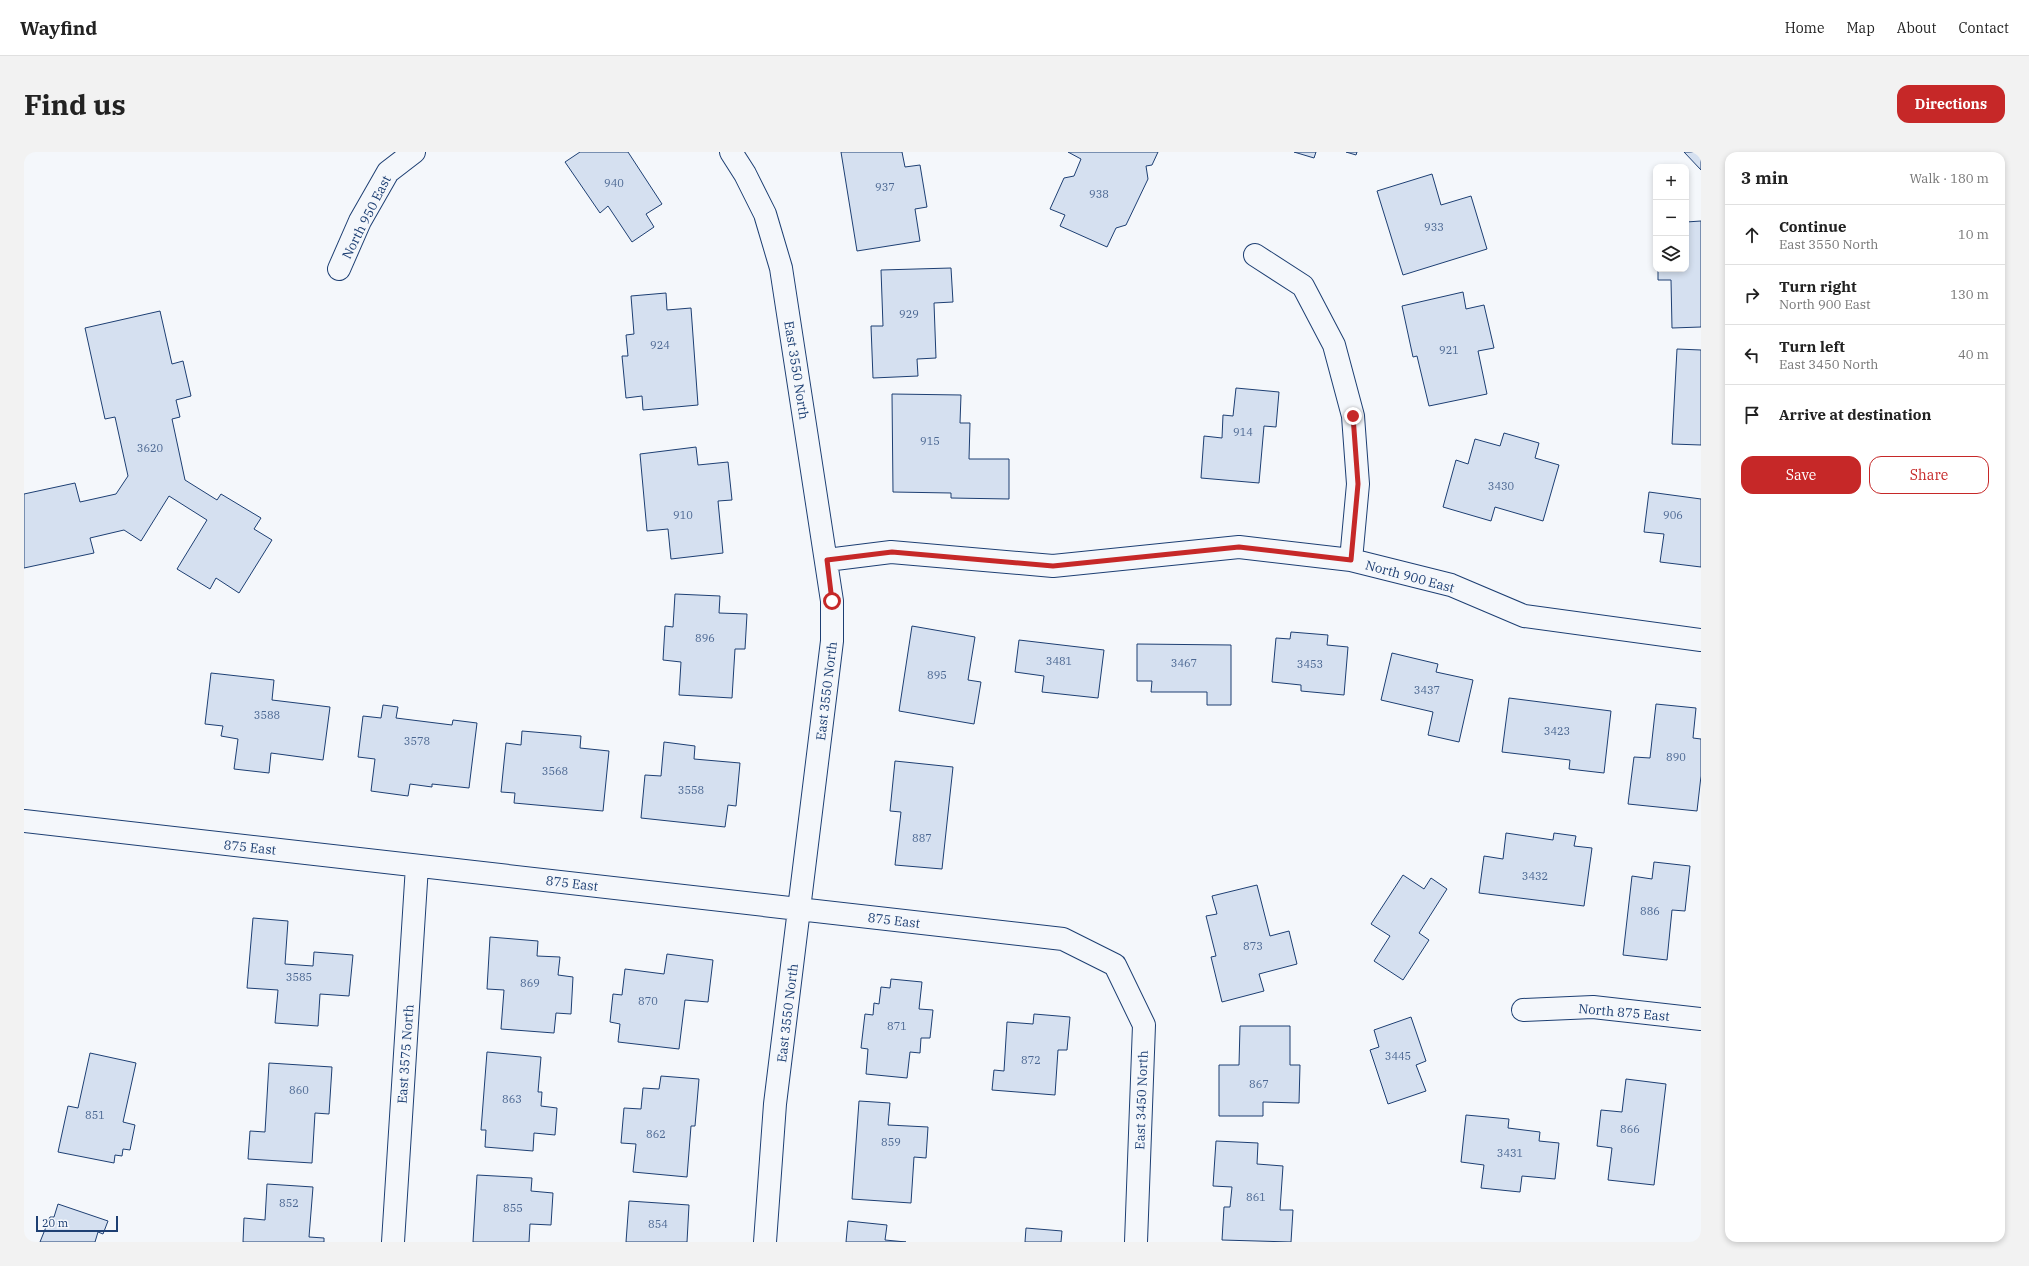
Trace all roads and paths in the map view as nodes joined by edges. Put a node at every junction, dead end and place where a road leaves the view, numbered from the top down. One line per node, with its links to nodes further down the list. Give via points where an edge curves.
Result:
1 (414, 152): 4 (street, North 950 East, via 388,172 360,221)
2 (731, 152): 5 (street, East 3550 North, via 766,214 781,268)
3 (1255, 255): 6 (street, via 1303,286 1334,345 1353,416 1358,484)
4 (339, 269)
5 (827, 560): 6 (street, North 900 East, via 892,552 1053,566 1239,547); 10 (street, East 3550 North, via 832,601 832,642)
6 (1351, 560): 7 (street, North 900 East, via 1451,585 1524,616)
7 (1701, 640)
8 (24, 821): 9 (street, 875 East)
9 (417, 866): 10 (street, 875 East); 14 (street, East 3575 North)
10 (800, 909): 11 (street, 875 East, via 1063,939); 15 (street, East 3550 North, via 776,1104)
11 (1115, 965): 16 (street, East 3450 North, via 1144,1025)
12 (1523, 1010): 13 (street, North 875 East, via 1593,1007)
13 (1701, 1019)
14 (393, 1242)
15 (765, 1242)
16 (1136, 1242)

